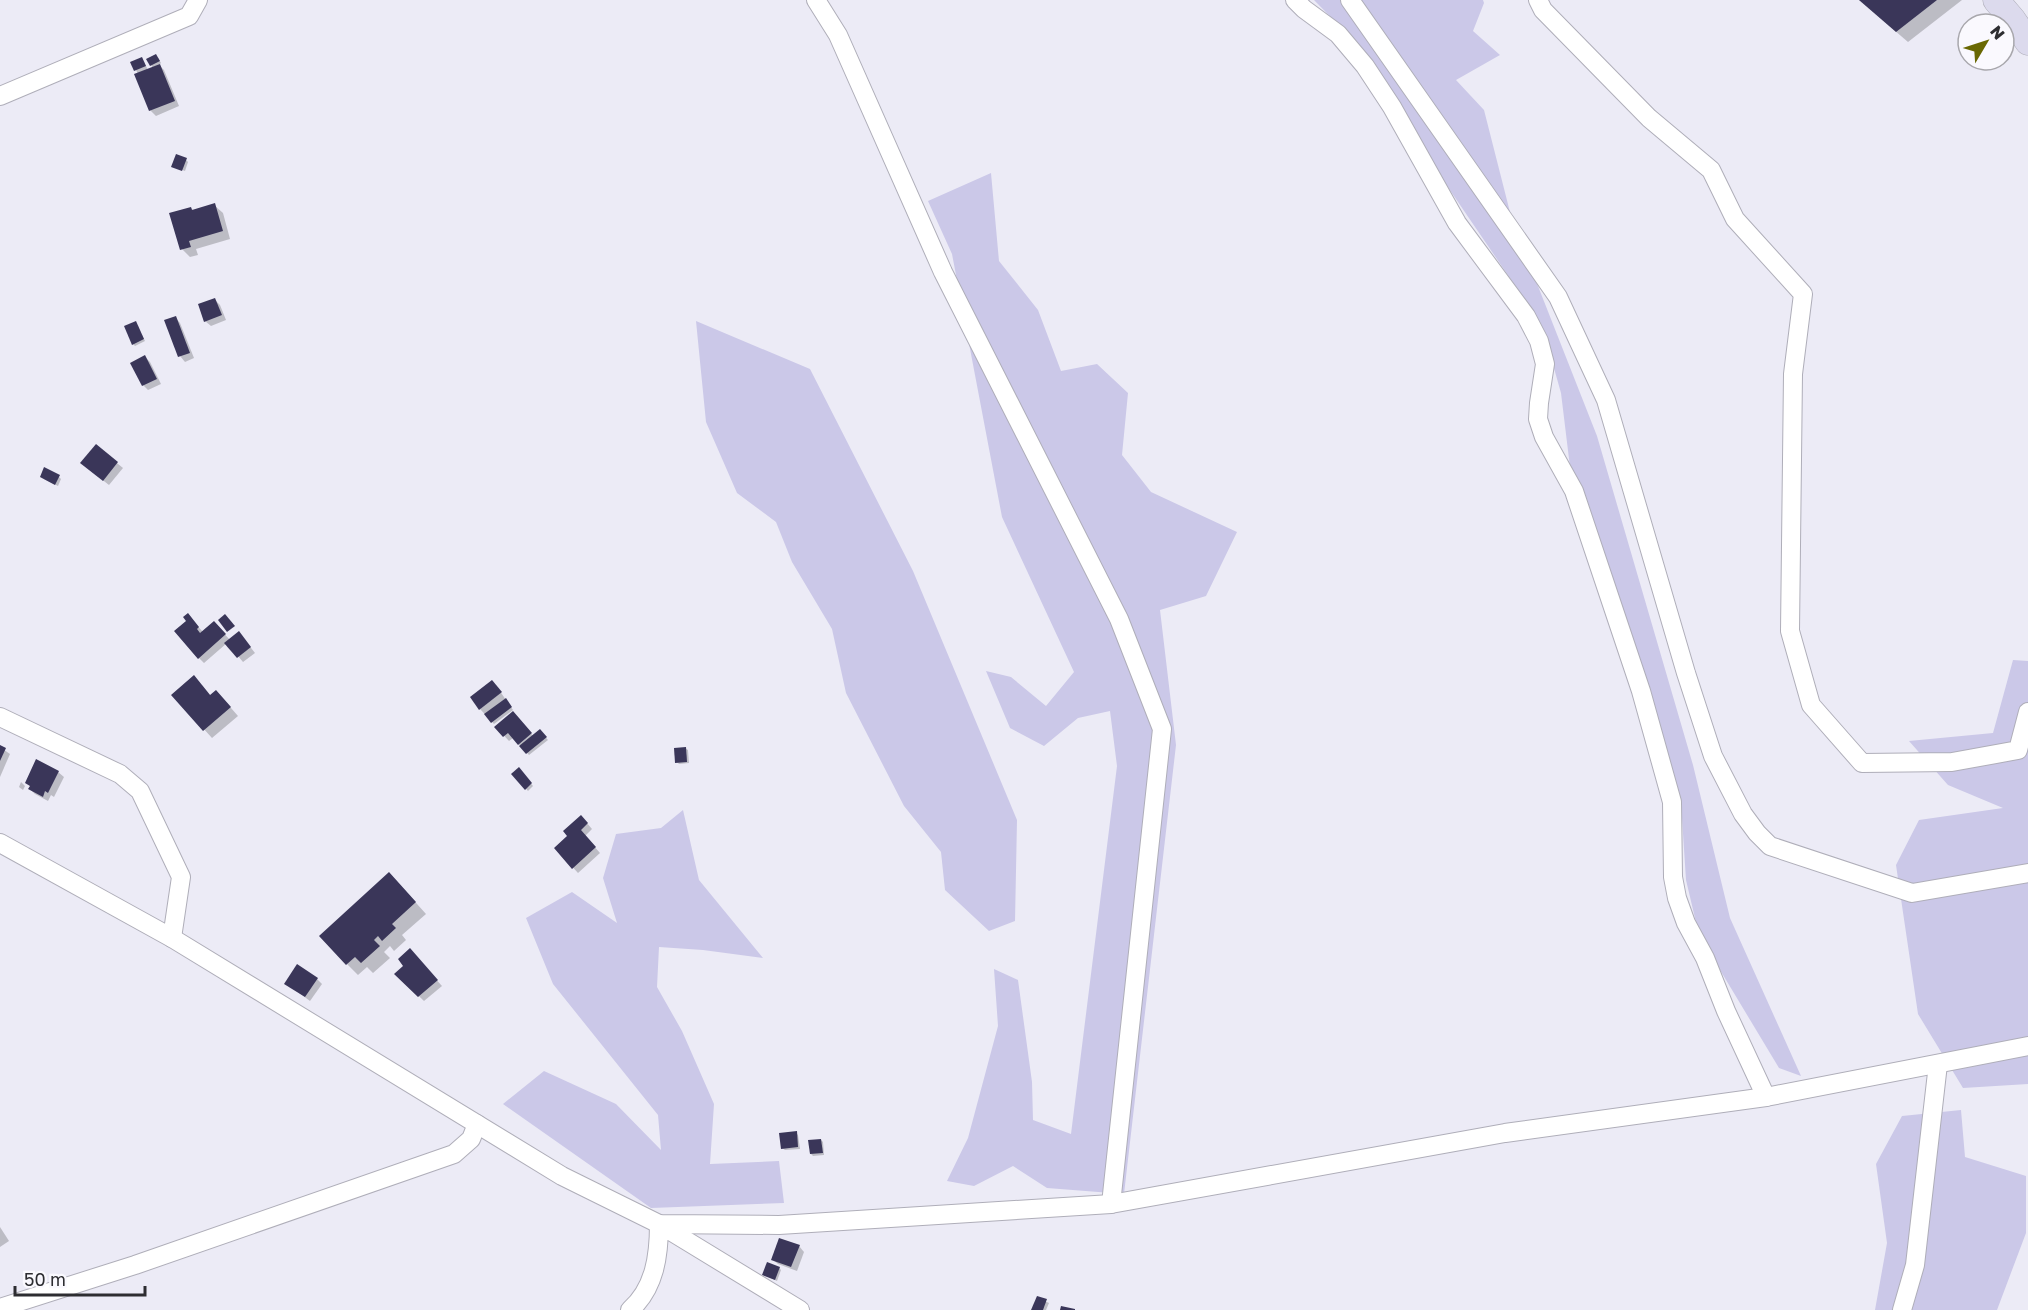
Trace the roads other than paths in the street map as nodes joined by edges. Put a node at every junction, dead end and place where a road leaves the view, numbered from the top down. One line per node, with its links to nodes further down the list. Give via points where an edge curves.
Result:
1 (198, 0): 8 (street, via 189,16)
2 (816, 0): 18 (street, via 838,35 943,272 1119,620 1162,729)
3 (1295, 0): 16 (street, via 1338,34 1365,66 1457,223 1526,316 1539,341 1545,364 1538,419 1574,491 1641,691 1672,802 1677,898)
4 (1350, 0): 12 (street, via 1558,297 1606,400 1713,756 1756,833 1770,846 1912,893)
5 (1538, 0): 9 (street, via 1543,10 1649,118 1711,171 1735,219 1803,294 1793,374 1790,631 1811,705 1862,763 1952,762 2018,750)
6 (1996, 0): 7 (street)
7 (2028, 42)
8 (0, 96)
9 (2028, 712)
10 (0, 717): 13 (street, via 120,774 140,791 181,877)
11 (0, 843): 13 (street)
12 (2028, 873)
13 (172, 938): 17 (street)
14 (2028, 1046): 15 (street)
15 (1938, 1064): 16 (street); 23 (street, via 1916,1265)
16 (1766, 1097): 18 (street, via 1505,1133)
17 (477, 1124): 19 (street, via 562,1176); 20 (street, via 471,1139 454,1154)
18 (1112, 1204): 19 (street, via 779,1225)
19 (659, 1224): 21 (street, via 659,1248 652,1279); 22 (street)
20 (0, 1308)
21 (630, 1310)
22 (800, 1310)
23 (1902, 1310)

